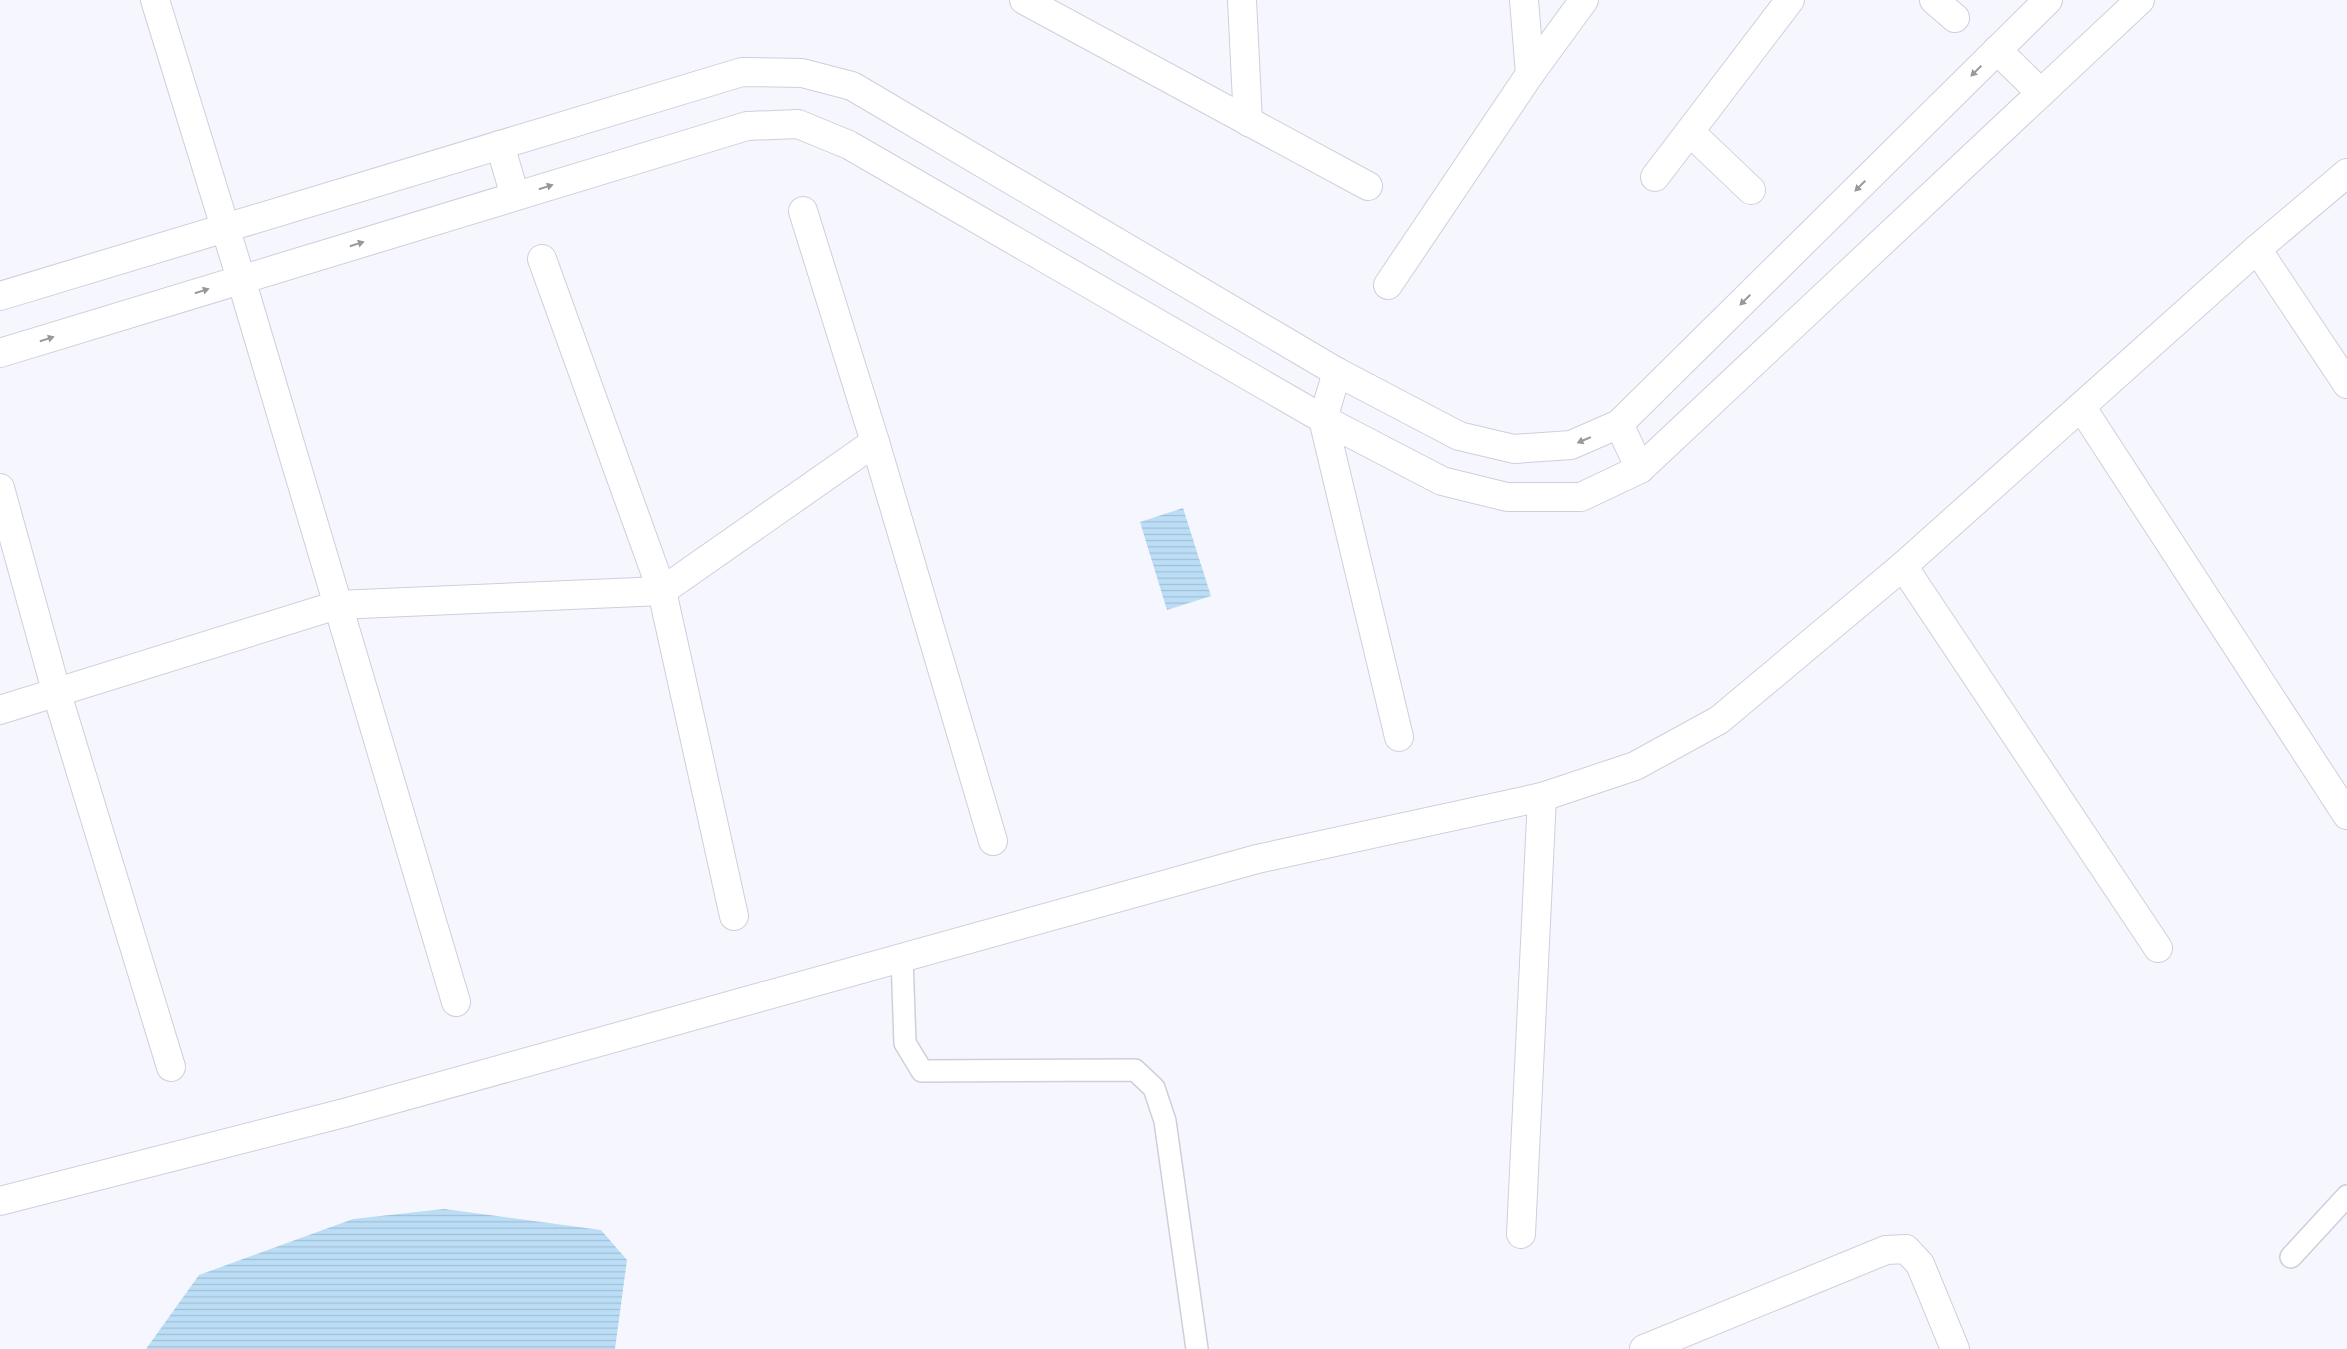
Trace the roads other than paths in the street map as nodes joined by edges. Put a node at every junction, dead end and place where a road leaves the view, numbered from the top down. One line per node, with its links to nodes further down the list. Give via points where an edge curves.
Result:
1 (155, 0): 23 (street)
2 (1024, 0): 14 (street)
3 (1242, 0): 14 (street)
4 (1524, 0): 12 (street)
5 (1584, 0): 12 (street)
6 (1790, 0): 15 (street)
7 (1934, 0): 10 (street)
8 (2048, 0): 11 (street)
9 (2140, 0): 13 (street)
10 (1956, 18)
11 (1997, 50): 13 (street); 34 (street, one-way to 34)
12 (1530, 74): 27 (street)
13 (2041, 93): 36 (street)
14 (1248, 122): 19 (street)
15 (1690, 132): 18 (street); 20 (street)
16 (500, 145): 21 (street); 23 (street); 30 (street, via 742,72 802,73 852,86)
17 (2347, 173): 24 (street)
18 (1655, 177)
19 (1368, 186)
20 (1751, 190)
21 (515, 196): 26 (street, one-way to 21); 33 (street, one-way to 33, via 747,126 798,124 849,145)
22 (803, 211): 35 (street)
23 (225, 228): 26 (street); 28 (street)
24 (2257, 249): 31 (street); 32 (street)
25 (542, 259): 39 (street)
26 (241, 279): 29 (street, one-way to 26); 40 (street)
27 (1388, 286)
28 (0, 296)
29 (0, 353)
30 (1337, 372): 33 (street); 34 (street, one-way to 30, via 1571,446 1514,449 1459,436)
31 (2347, 384)
32 (2082, 408): 38 (street); 45 (street)
33 (1323, 419): 36 (street, via 1442,481 1507,497 1581,497); 43 (street)
34 (1619, 424): 36 (street)
35 (875, 442): 39 (street); 46 (street)
36 (1640, 470)
37 (0, 488): 41 (street)
38 (1903, 566): 44 (street, via 1719,720 1635,766); 48 (street)
39 (662, 591): 40 (street); 47 (street)
40 (337, 605): 41 (street); 50 (street)
41 (56, 694): 42 (street); 51 (street)
42 (0, 710)
43 (1399, 737)
44 (1542, 797): 49 (street, via 1257,859); 54 (street)
45 (2347, 816)
46 (993, 841)
47 (734, 916)
48 (2158, 948)
49 (902, 958): 53 (street, via 344,1113); 56 (lane, via 905,1043 922,1070 1135,1070 1154,1088 1165,1121)
50 (456, 1002)
51 (171, 1068)
52 (2347, 1196): 55 (lane)
53 (0, 1201)
54 (1521, 1234)
55 (2291, 1256)
56 (1197, 1349)
57 (1644, 1349): 58 (street, via 1886,1250 1906,1250 1920,1264)
58 (1955, 1349)

